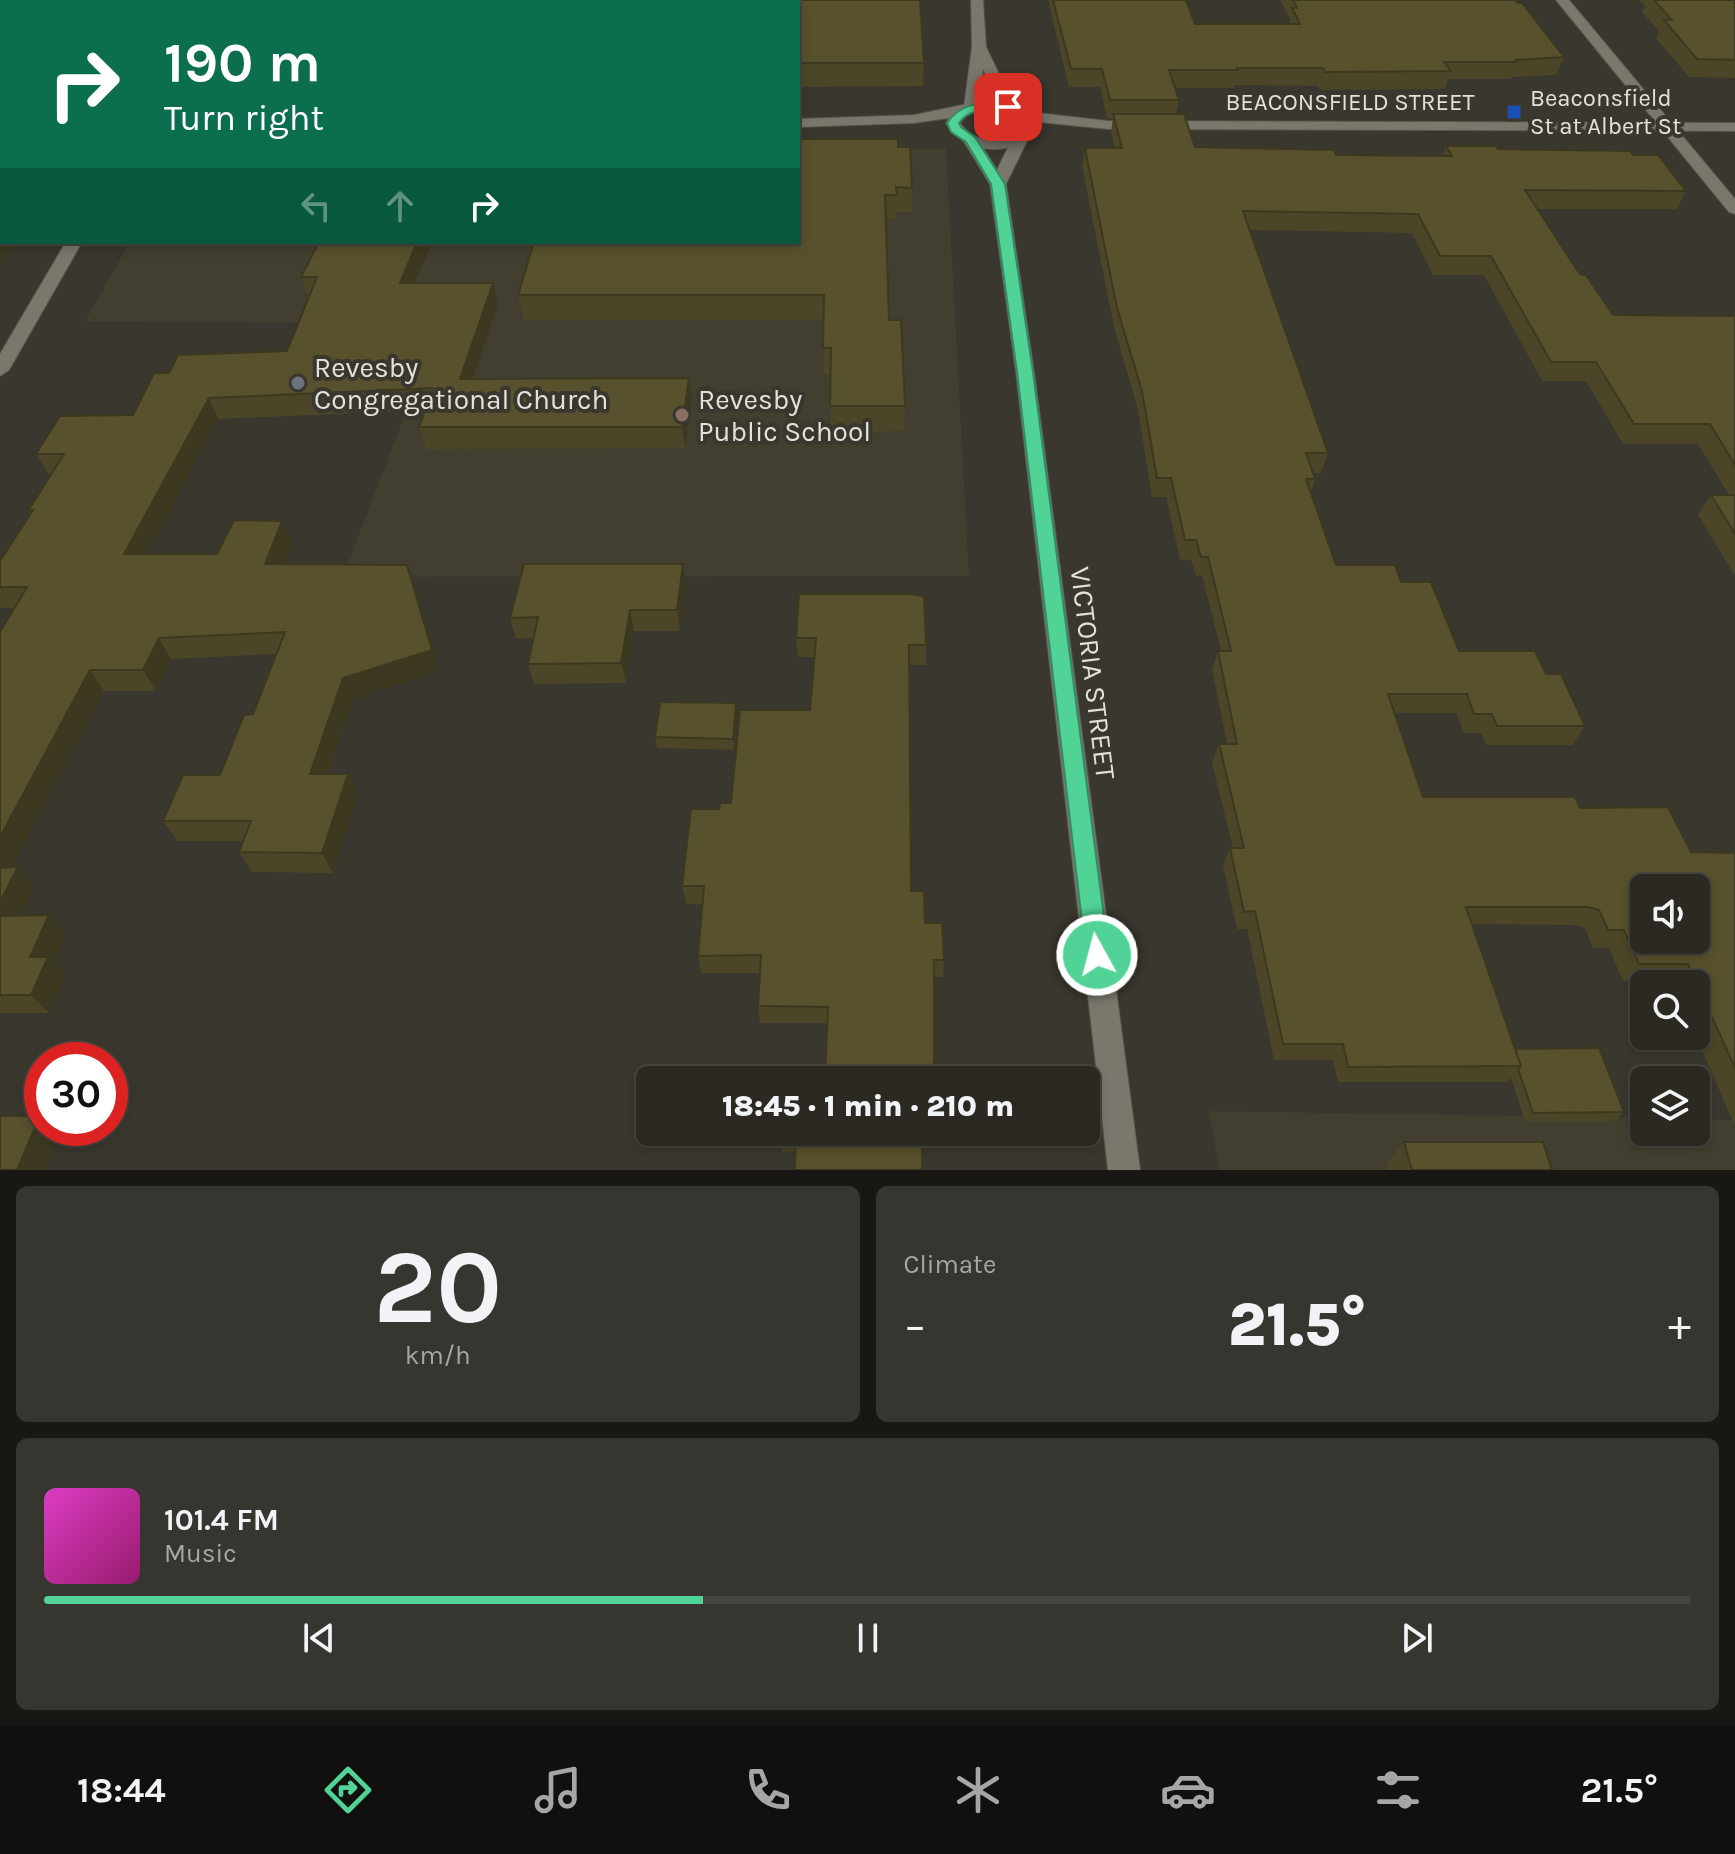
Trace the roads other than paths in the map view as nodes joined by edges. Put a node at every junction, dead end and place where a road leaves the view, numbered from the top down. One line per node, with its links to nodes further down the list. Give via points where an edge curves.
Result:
1 (977, 0): 3 (street)
2 (1562, 0): 10 (street)
3 (979, 47): 4 (street); 5 (street)
4 (1008, 107): 5 (street); 6 (street, BEACONSFIELD STREET)
5 (966, 109): 8 (street); 12 (street, via 953,123)
6 (1027, 116): 9 (street, BEACONSFIELD STREET); 13 (street, via 1032,122)
7 (800, 123): 8 (street)
8 (849, 123): 12 (street)
9 (1108, 125): 10 (street, BEACONSFIELD STREET); 13 (street, BEACONSFIELD STREET)
10 (1668, 127): 11 (street, BEACONSFIELD STREET); 15 (street)
11 (1735, 127)
12 (966, 137): 13 (street, BEACONSFIELD STREET, via 996,144); 14 (street, VICTORIA STREET)
13 (1024, 137): 14 (street)
14 (998, 184): 18 (street, VICTORIA STREET)
15 (1735, 209)
16 (73, 244): 17 (street)
17 (0, 370)
18 (1124, 1170)

